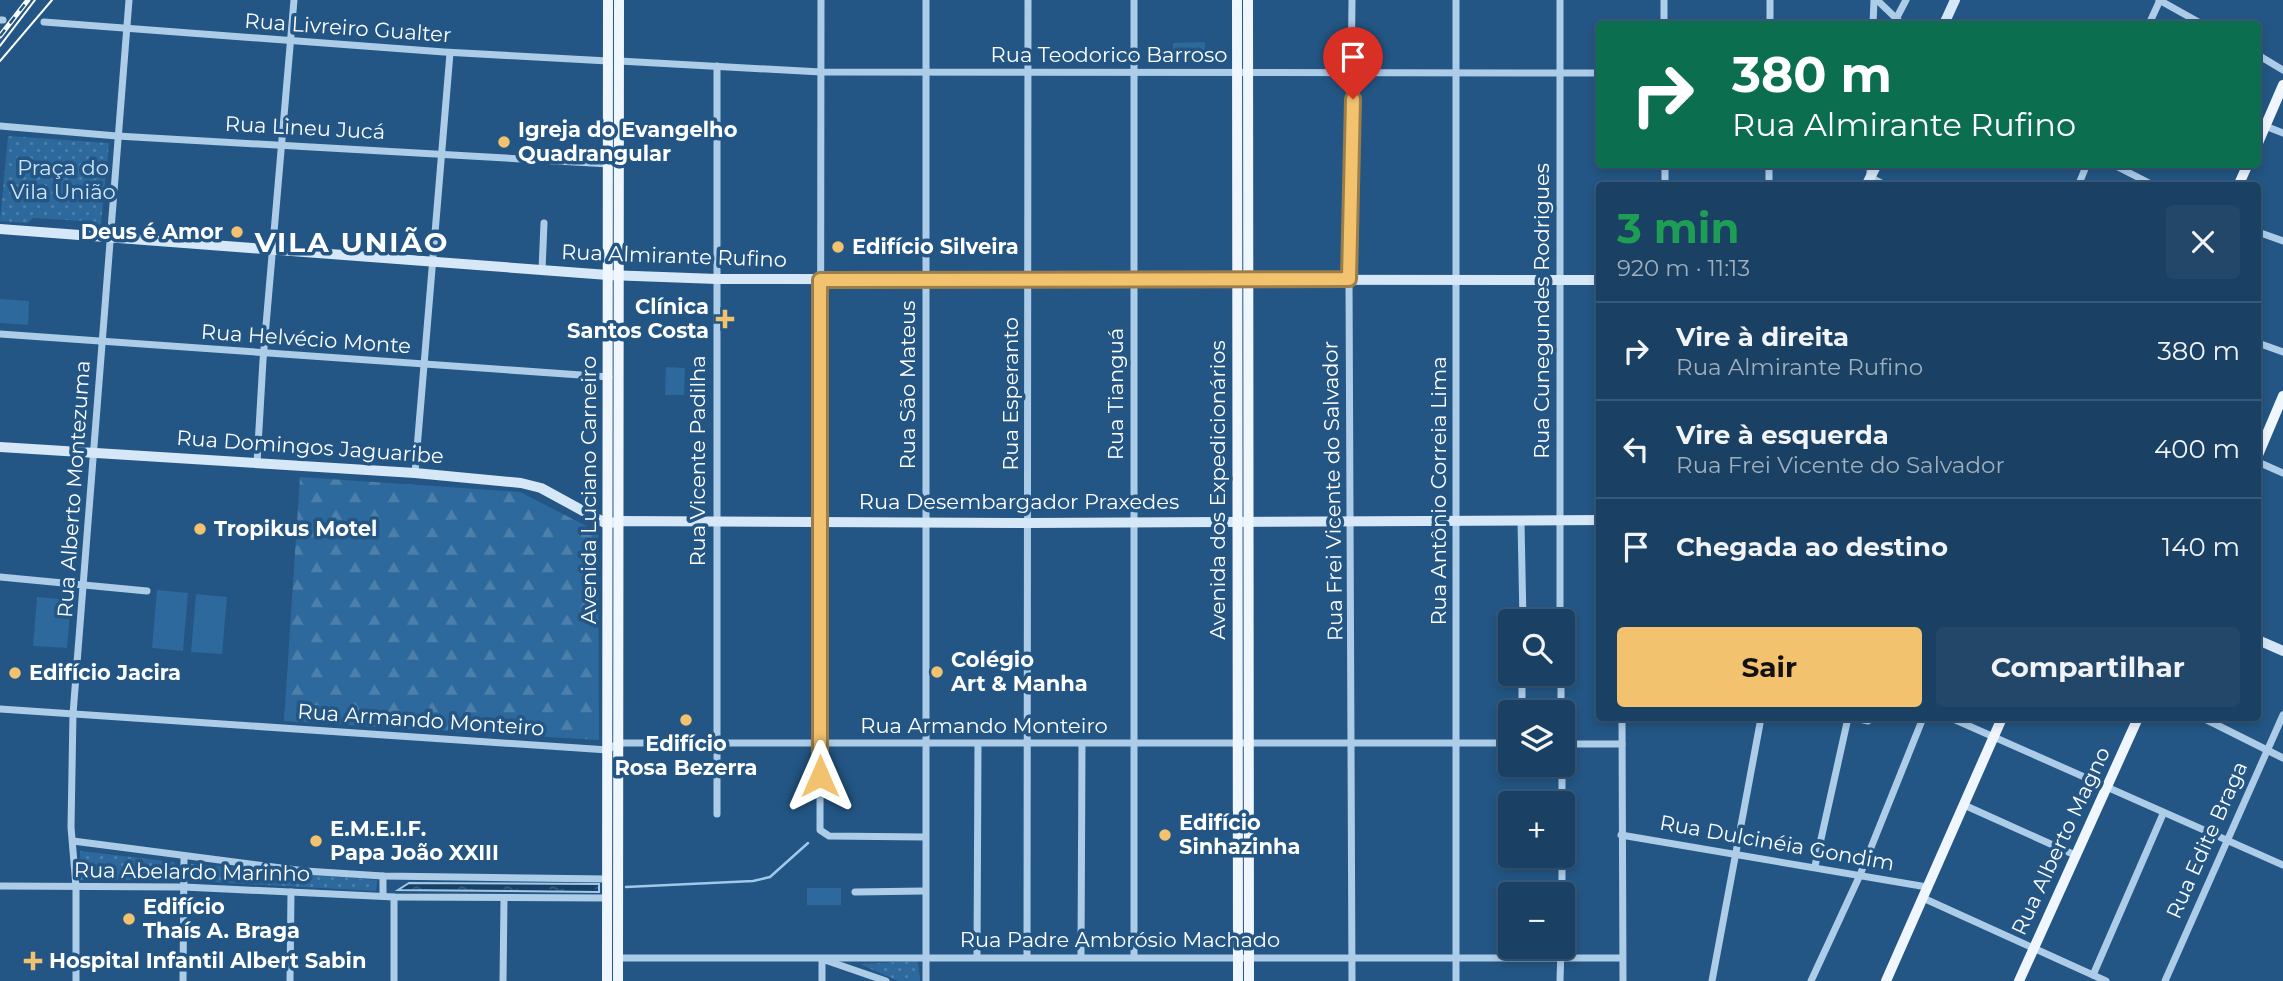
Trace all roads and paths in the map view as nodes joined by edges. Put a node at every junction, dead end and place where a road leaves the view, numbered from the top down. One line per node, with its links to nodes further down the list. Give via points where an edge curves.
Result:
1 (129, 0): 29 (street, Rua Alberto Montezuma)
2 (294, 0): 30 (street)
3 (608, 0): 33 (main road, Avenida Luciano Carneiro)
4 (619, 0): 33 (main road, Avenida Luciano Carneiro)
5 (821, 0): 36 (street)
6 (926, 0): 40 (street, Rua São Mateus)
7 (1028, 0): 37 (street, Rua Esperanto)
8 (1134, 0): 41 (street, Rua Tianguá)
9 (1237, 0): 42 (main road, Avenida dos Expedicionários)
10 (1248, 0): 42 (main road, Avenida dos Expedicionários)
11 (1352, 0): 38 (street, Rua Frei Vicente do Salvador)
12 (1456, 0): 43 (street, Rua Antônio Correia Lima)
13 (1560, 0): 39 (street, Rua Cunegundes Rodrigues)
14 (1664, 0): 20 (street)
15 (1770, 0): 21 (street)
16 (1875, 0): 22 (street); 23 (street)
17 (1906, 0): 24 (street)
18 (1955, 0): 25 (street)
19 (2159, 0): 26 (street); 27 (street)
20 (1664, 21)
21 (1770, 21)
22 (1873, 21)
23 (1898, 21)
24 (1899, 21)
25 (1945, 21)
26 (2150, 21)
27 (2197, 21)
28 (44, 22): 29 (street, Rua Livreiro Gualter)
29 (126, 29): 30 (street, Rua Livreiro Gualter); 49 (street, Rua Alberto Montezuma)
30 (291, 41): 31 (street, Rua Livreiro Gualter); 51 (street)
31 (450, 53): 33 (street, Rua Livreiro Gualter); 52 (street)
32 (2261, 57): 35 (street)
33 (614, 61): 34 (street, Rua Teodorico Barroso); 53 (main road, Avenida Luciano Carneiro); 64 (main road, Avenida Luciano Carneiro)
34 (717, 66): 36 (street, Rua Teodorico Barroso); 65 (street, Rua Vicente Padilha)
35 (2283, 70)
36 (821, 72): 40 (street, Rua Teodorico Barroso); 71 (street)
37 (1027, 72): 40 (street, Rua Teodorico Barroso); 41 (street, Rua Teodorico Barroso); 67 (street, Rua Esperanto)
38 (1353, 72): 42 (street, Rua Teodorico Barroso); 43 (street, Rua Teodorico Barroso); 70 (street, Rua Frei Vicente do Salvador)
39 (1560, 72): 43 (street, Rua Teodorico Barroso); 44 (street, Rua Teodorico Barroso); 74 (street, Rua Cunegundes Rodrigues)
40 (925, 73): 66 (street, Rua São Mateus)
41 (1133, 73): 42 (street, Rua Teodorico Barroso); 68 (street, Rua Tianguá)
42 (1242, 73): 69 (main road, Avenida dos Expedicionários)
43 (1458, 73): 72 (street, Rua Antônio Correia Lima)
44 (1596, 73)
45 (2283, 85): 47 (main road)
46 (0, 126): 49 (street, Rua Lineu Jucá)
47 (2265, 126): 48 (street); 50 (main road)
48 (2283, 132)
49 (117, 135): 51 (street, Rua Lineu Jucá); 59 (street, Rua Alberto Montezuma)
50 (2261, 136)
51 (282, 144): 52 (street, Rua Lineu Jucá); 61 (street)
52 (441, 153): 53 (street, Rua Lineu Jucá); 62 (street)
53 (609, 164): 64 (main road, Avenida Luciano Carneiro)
54 (2120, 168): 55 (street)
55 (2147, 182)
56 (544, 223): 63 (street)
57 (0, 229): 59 (street, Rua Almirante Rufino)
58 (2261, 233): 60 (street)
59 (109, 236): 61 (street, Rua Almirante Rufino); 76 (street, Rua Alberto Montezuma)
60 (2283, 241)
61 (272, 249): 62 (street, Rua Almirante Rufino); 79 (street)
62 (433, 261): 63 (street, Rua Almirante Rufino); 80 (street)
63 (542, 270): 64 (street, Rua Almirante Rufino)
64 (614, 275): 65 (street, Rua Almirante Rufino); 81 (main road, Avenida Luciano Carneiro); 83 (main road, Avenida Luciano Carneiro)
65 (717, 279): 71 (street, Rua Almirante Rufino); 96 (street, Rua Vicente Padilha)
66 (925, 279): 67 (street, Rua Almirante Rufino); 71 (street, Rua Almirante Rufino); 101 (street, Rua São Mateus)
67 (1028, 279): 68 (street, Rua Almirante Rufino); 102 (street, Rua Esperanto)
68 (1134, 279): 69 (street, Rua Almirante Rufino); 97 (street, Rua Tianguá)
69 (1243, 279): 70 (street, Rua Almirante Rufino); 98 (main road, Avenida dos Expedicionários)
70 (1349, 279): 72 (street, Rua Almirante Rufino); 94 (street, Rua Frei Vicente do Salvador)
71 (820, 280): 93 (street)
72 (1456, 280): 74 (street, Rua Almirante Rufino); 99 (street, Rua Antônio Correia Lima)
73 (1596, 280): 74 (street, Rua Almirante Rufino)
74 (1560, 281): 95 (street, Rua Cunegundes Rodrigues)
75 (0, 334): 76 (street, Rua Helvécio Monte)
76 (103, 342): 79 (street, Rua Helvécio Monte); 86 (street, Rua Alberto Montezuma)
77 (2261, 344): 78 (street)
78 (2283, 352)
79 (263, 354): 80 (street, Rua Helvécio Monte); 87 (street)
80 (424, 364): 81 (street, Rua Helvécio Monte); 89 (street)
81 (609, 377): 83 (main road, Avenida Luciano Carneiro)
82 (2283, 396): 85 (main road)
83 (614, 437): 92 (main road, Avenida Luciano Carneiro); 103 (main road, Avenida Luciano Carneiro)
84 (0, 447): 86 (street, Rua Domingos Jaguaribe)
85 (2261, 448)
86 (94, 454): 87 (street, Rua Domingos Jaguaribe); 105 (street, Rua Alberto Montezuma)
87 (257, 463): 89 (street, Rua Domingos Jaguaribe)
88 (2261, 463): 90 (street)
89 (415, 473): 103 (street, Rua Domingos Jaguaribe, via 531,485)
90 (2283, 473)
91 (1596, 520): 95 (street, Rua Desembargador Praxedes)
92 (619, 521): 96 (street, Rua Desembargador Praxedes); 103 (street, Rua Desembargador Praxedes); 136 (main road, Avenida Luciano Carneiro)
93 (821, 521): 96 (street, Rua Desembargador Praxedes); 101 (street, Rua Desembargador Praxedes); 129 (street)
94 (1351, 521): 98 (street, Rua Desembargador Praxedes); 99 (street, Rua Desembargador Praxedes); 133 (street, Rua Frei Vicente do Salvador)
95 (1559, 521): 100 (street, Rua Desembargador Praxedes); 108 (street, Rua Cunegundes Rodrigues)
96 (715, 522): 124 (street, Rua Vicente Padilha)
97 (1133, 522): 98 (street, Rua Desembargador Praxedes); 102 (street, Rua Desembargador Praxedes); 126 (street, Rua Tianguá)
98 (1242, 522): 123 (main road, Avenida dos Expedicionários)
99 (1455, 522): 100 (street, Rua Desembargador Praxedes); 127 (street, Rua Antônio Correia Lima)
100 (1521, 522): 107 (street)
101 (925, 523): 102 (street, Rua Desembargador Praxedes); 130 (street, Rua São Mateus)
102 (1028, 523): 125 (street, Rua Esperanto)
103 (607, 524): 136 (main road, Avenida Luciano Carneiro)
104 (0, 577): 105 (street)
105 (85, 584): 106 (street); 112 (street, Rua Alberto Montezuma)
106 (147, 591)
107 (1523, 609)
108 (1560, 609)
109 (2261, 641): 110 (street)
110 (2283, 651)
111 (0, 709): 112 (street, Rua Armando Monteiro)
112 (72, 714): 136 (street, Rua Armando Monteiro); 146 (street, Rua Alberto Montezuma)
113 (2283, 715): 137 (street, Rua Edite Braga)
114 (1622, 721): 135 (street)
115 (1760, 721): 147 (street)
116 (1847, 721): 151 (street)
117 (1922, 721): 152 (street)
118 (1958, 721): 122 (street)
119 (2000, 721): 122 (main road)
120 (2137, 721): 139 (main road, Rua Alberto Magno)
121 (2209, 721): 137 (street)
122 (1993, 736): 139 (street); 140 (main road)
123 (1244, 742): 126 (street, Rua Armando Monteiro); 133 (street, Rua Armando Monteiro); 172 (main road, Avenida dos Expedicionários)
124 (715, 743): 129 (street, Rua Armando Monteiro); 136 (street, Rua Armando Monteiro); 141 (street, Rua Vicente Padilha)
125 (1028, 743): 131 (street, Rua Armando Monteiro); 132 (street, Rua Armando Monteiro); 167 (street, Rua Esperanto)
126 (1134, 743): 132 (street, Rua Armando Monteiro); 169 (street, Rua Tianguá)
127 (1456, 743): 128 (street, Rua Armando Monteiro); 133 (street, Rua Armando Monteiro); 176 (street, Rua Antônio Correia Lima)
128 (1498, 743)
129 (820, 744): 130 (street, Rua Armando Monteiro); 144 (street, via 820,830 829,836)
130 (924, 744): 131 (street, Rua Armando Monteiro); 144 (street, Rua São Mateus)
131 (978, 744): 166 (street)
132 (1082, 744): 168 (street)
133 (1352, 744): 173 (street, Rua Frei Vicente do Salvador)
134 (1575, 744): 135 (street)
135 (1622, 744): 143 (street)
136 (613, 746): 157 (main road, Avenida Luciano Carneiro)
137 (2266, 750): 138 (street); 145 (street, Rua Edite Braga)
138 (2283, 758)
139 (2106, 787): 142 (street); 148 (main road, Rua Alberto Magno)
140 (1964, 806): 148 (street); 161 (main road)
141 (717, 814)
142 (2163, 814): 145 (street); 180 (street)
143 (1621, 835): 147 (street, Rua Dulcinéia Gondim); 175 (street)
144 (924, 836): 158 (street, Rua São Mateus)
145 (2226, 839): 150 (street); 202 (street, Rua Edite Braga)
146 (73, 841): 149 (street, Rua Abelardo Marinho); 155 (street, Rua Alberto Montezuma)
147 (1736, 852): 151 (street, Rua Dulcinéia Gondim); 197 (street)
148 (2075, 855): 165 (main road, Rua Alberto Magno)
149 (184, 857): 153 (street, Rua Abelardo Marinho); 156 (street)
150 (2283, 865)
151 (1815, 866): 152 (street, Rua Dulcinéia Gondim)
152 (1860, 875): 161 (street, Rua Dulcinéia Gondim); 198 (street)
153 (383, 876): 157 (street, Rua Abelardo Marinho); 162 (street)
154 (0, 886): 155 (street, Rua Abelardo Marinho)
155 (76, 887): 156 (street, Rua Abelardo Marinho); 181 (street, Rua Alberto Montezuma)
156 (184, 887): 159 (street, Rua Abelardo Marinho); 182 (street)
157 (611, 889): 164 (street, Rua Abelardo Marinho); 170 (main road, Avenida Luciano Carneiro); 186 (main road, Avenida Luciano Carneiro)
158 (924, 891): 160 (street); 171 (street, Rua São Mateus)
159 (291, 892): 162 (street, Rua Abelardo Marinho); 183 (street)
160 (855, 892)
161 (1925, 892): 165 (street, Rua Dulcinéia Gondim); 199 (main road)
162 (383, 896): 163 (street, Rua Abelardo Marinho)
163 (394, 897): 164 (street, Rua Abelardo Marinho); 184 (street)
164 (505, 899): 185 (street)
165 (2033, 947): 180 (street, Rua Dulcinéia Gondim); 200 (main road, Rua Alberto Magno)
166 (977, 956): 167 (street, Rua Padre Ambrósio Machado); 171 (street, Rua Padre Ambrósio Machado)
167 (1027, 956): 168 (street, Rua Padre Ambrósio Machado)
168 (1081, 956): 169 (street, Rua Padre Ambrósio Machado)
169 (1134, 956): 172 (street, Rua Padre Ambrósio Machado)
170 (618, 958): 179 (street, Rua Padre Ambrósio Machado); 187 (main road, Avenida Luciano Carneiro)
171 (925, 958): 179 (street, Rua Padre Ambrósio Machado); 190 (street, Rua São Mateus)
172 (1243, 958): 173 (street, Rua Padre Ambrósio Machado); 191 (main road, Avenida dos Expedicionários); 192 (main road, Avenida dos Expedicionários)
173 (1352, 958): 176 (street, Rua Padre Ambrósio Machado); 193 (street, Rua Frei Vicente do Salvador)
174 (1575, 958): 175 (street, Rua Padre Ambrósio Machado)
175 (1622, 958): 196 (street)
176 (1456, 959): 177 (street, Rua Padre Ambrósio Machado); 194 (street, Rua Antônio Correia Lima)
177 (1498, 959)
178 (1560, 959): 195 (street)
179 (822, 960): 188 (street); 189 (street)
180 (2093, 975): 201 (street, Rua Dulcinéia Gondim)
181 (76, 981)
182 (183, 981)
183 (290, 981)
184 (394, 981)
185 (503, 981)
186 (607, 981)
187 (618, 981)
188 (822, 981)
189 (886, 981)
190 (926, 981)
191 (1238, 981)
192 (1248, 981)
193 (1352, 981)
194 (1456, 981)
195 (1560, 981)
196 (1623, 981)
197 (1712, 981)
198 (1811, 981)
199 (1886, 981)
200 (2019, 981)
201 (2106, 981)
202 (2165, 981)

